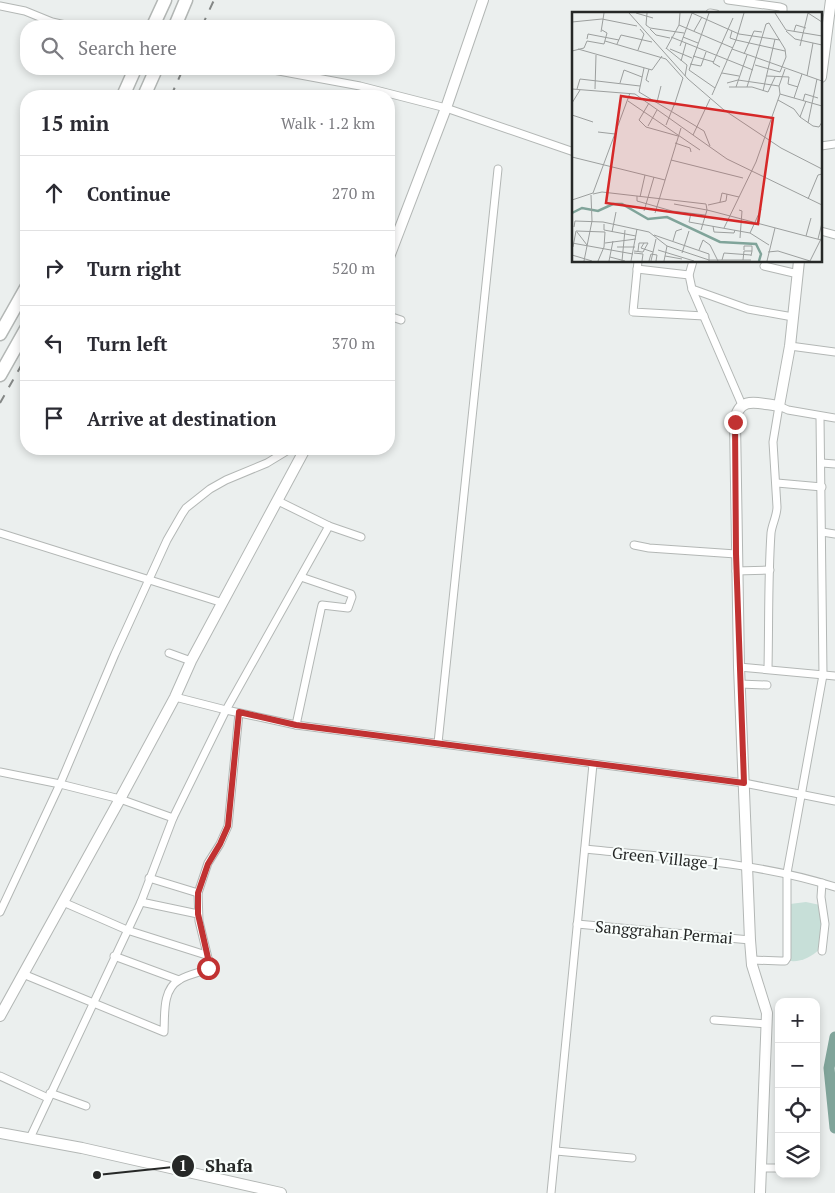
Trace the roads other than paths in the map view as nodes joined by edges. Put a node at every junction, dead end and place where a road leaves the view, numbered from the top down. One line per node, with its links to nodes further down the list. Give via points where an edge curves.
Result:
1 (165, 0): 9 (highway)
2 (186, 0): 10 (highway)
3 (483, 0): 20 (main road)
4 (728, 0): 7 (street, via 780,7)
5 (831, 0): 11 (main road)
6 (0, 6): 8 (street)
7 (784, 12)
8 (47, 20)
9 (156, 20)
10 (178, 20)
11 (827, 42): 12 (main road)
12 (822, 71)
13 (132, 75): 16 (highway)
14 (153, 75): 17 (highway)
15 (300, 75): 18 (street)
16 (126, 90)
17 (147, 90)
18 (376, 90)
19 (395, 95): 20 (street)
20 (446, 108): 23 (street); 27 (main road)
21 (835, 144): 22 (street)
22 (822, 146)
23 (572, 151)
24 (498, 169): 80 (street)
25 (822, 231): 26 (street)
26 (835, 235)
27 (395, 241)
28 (692, 262): 33 (street)
29 (799, 262): 32 (main road)
30 (638, 265): 33 (street); 36 (street, via 633,312)
31 (764, 266): 32 (street)
32 (798, 274): 37 (main road)
33 (689, 275): 34 (street)
34 (692, 289): 36 (street); 37 (street, via 748,309)
35 (20, 299): 40 (highway)
36 (704, 316): 45 (street)
37 (793, 317): 42 (main road)
38 (395, 318): 39 (street)
39 (400, 320)
40 (0, 334)
41 (20, 340): 44 (highway)
42 (790, 346): 43 (street); 46 (main road)
43 (835, 352)
44 (0, 376)
45 (742, 405): 46 (main road, via 762,403); 62 (main road, via 737,410 735,422)
46 (780, 406): 47 (street); 53 (street, via 773,442)
47 (820, 417): 48 (street); 51 (street)
48 (835, 418)
49 (280, 455): 66 (street, via 210,489 186,508)
50 (302, 455): 55 (main road)
51 (822, 463): 52 (street); 54 (street)
52 (835, 464)
53 (776, 483): 54 (street); 63 (street, via 777,513 772,527)
54 (822, 487): 57 (street)
55 (278, 501): 56 (street); 67 (main road)
56 (329, 526): 60 (street); 65 (street)
57 (822, 532): 59 (street); 72 (street)
58 (0, 533): 66 (street)
59 (835, 534)
60 (361, 537)
61 (634, 545): 62 (street)
62 (736, 554): 64 (main road)
63 (770, 570): 64 (street); 71 (street)
64 (736, 571): 70 (main road)
65 (301, 577): 77 (street); 79 (street, via 352,597 348,608 322,605)
66 (149, 581): 67 (street); 86 (street)
67 (222, 604): 69 (main road)
68 (169, 653): 69 (street)
69 (191, 661): 76 (main road)
70 (739, 667): 71 (street); 74 (main road)
71 (768, 668): 72 (street)
72 (823, 675): 73 (street); 87 (street)
73 (835, 676)
74 (740, 684): 75 (street); 85 (main road)
75 (767, 685)
76 (175, 697): 77 (street); 88 (main road)
77 (226, 710): 78 (street); 90 (street)
78 (239, 712): 79 (street); 97 (street, via 228,826 208,864)
79 (296, 725): 80 (street)
80 (438, 743): 81 (street)
81 (593, 764): 85 (street); 91 (street)
82 (0, 772): 83 (street)
83 (12, 774): 84 (street); 86 (street)
84 (0, 777)
85 (744, 783): 87 (street); 92 (main road)
86 (60, 784): 88 (street); 100 (street)
87 (801, 796): 89 (street); 93 (street)
88 (120, 799): 90 (street); 98 (main road)
89 (835, 801)
90 (173, 818): 94 (street)
91 (585, 849): 92 (street, Green Village 1); 102 (street)
92 (747, 866): 93 (street, Green Village 1); 104 (main road)
93 (787, 873): 95 (street, Green Village 1); 108 (street, via 787,958 785,961)
94 (149, 878): 97 (street); 99 (street)
95 (822, 883): 96 (street, Green Village 1); 105 (street, via 825,924)
96 (835, 887)
97 (198, 893): 101 (street)
98 (63, 902): 103 (street); 109 (main road)
99 (140, 902): 101 (street); 103 (street)
100 (1, 909)
101 (198, 914): 106 (street)
102 (577, 924): 104 (street, Sanggrahan Permai); 120 (street)
103 (127, 930): 106 (street); 107 (street)
104 (750, 940): 108 (main road)
105 (822, 952)
106 (206, 955): 110 (street, via 206,970)
107 (114, 956): 110 (street); 111 (street)
108 (752, 960): 114 (main road)
109 (23, 974): 111 (street); 112 (main road)
110 (179, 980): 111 (street, via 167,997 164,1032)
111 (92, 1003): 116 (street)
112 (0, 1016)
113 (714, 1020): 114 (street)
114 (767, 1024): 122 (main road)
115 (0, 1076): 116 (street)
116 (49, 1095): 117 (street); 119 (street)
117 (86, 1106)
118 (0, 1133): 119 (main road)
119 (30, 1138): 124 (main road)
120 (556, 1151): 121 (street); 125 (street)
121 (632, 1158)
122 (760, 1168): 123 (street); 126 (main road)
123 (775, 1168)
124 (281, 1193)
125 (551, 1193)
126 (760, 1193)

